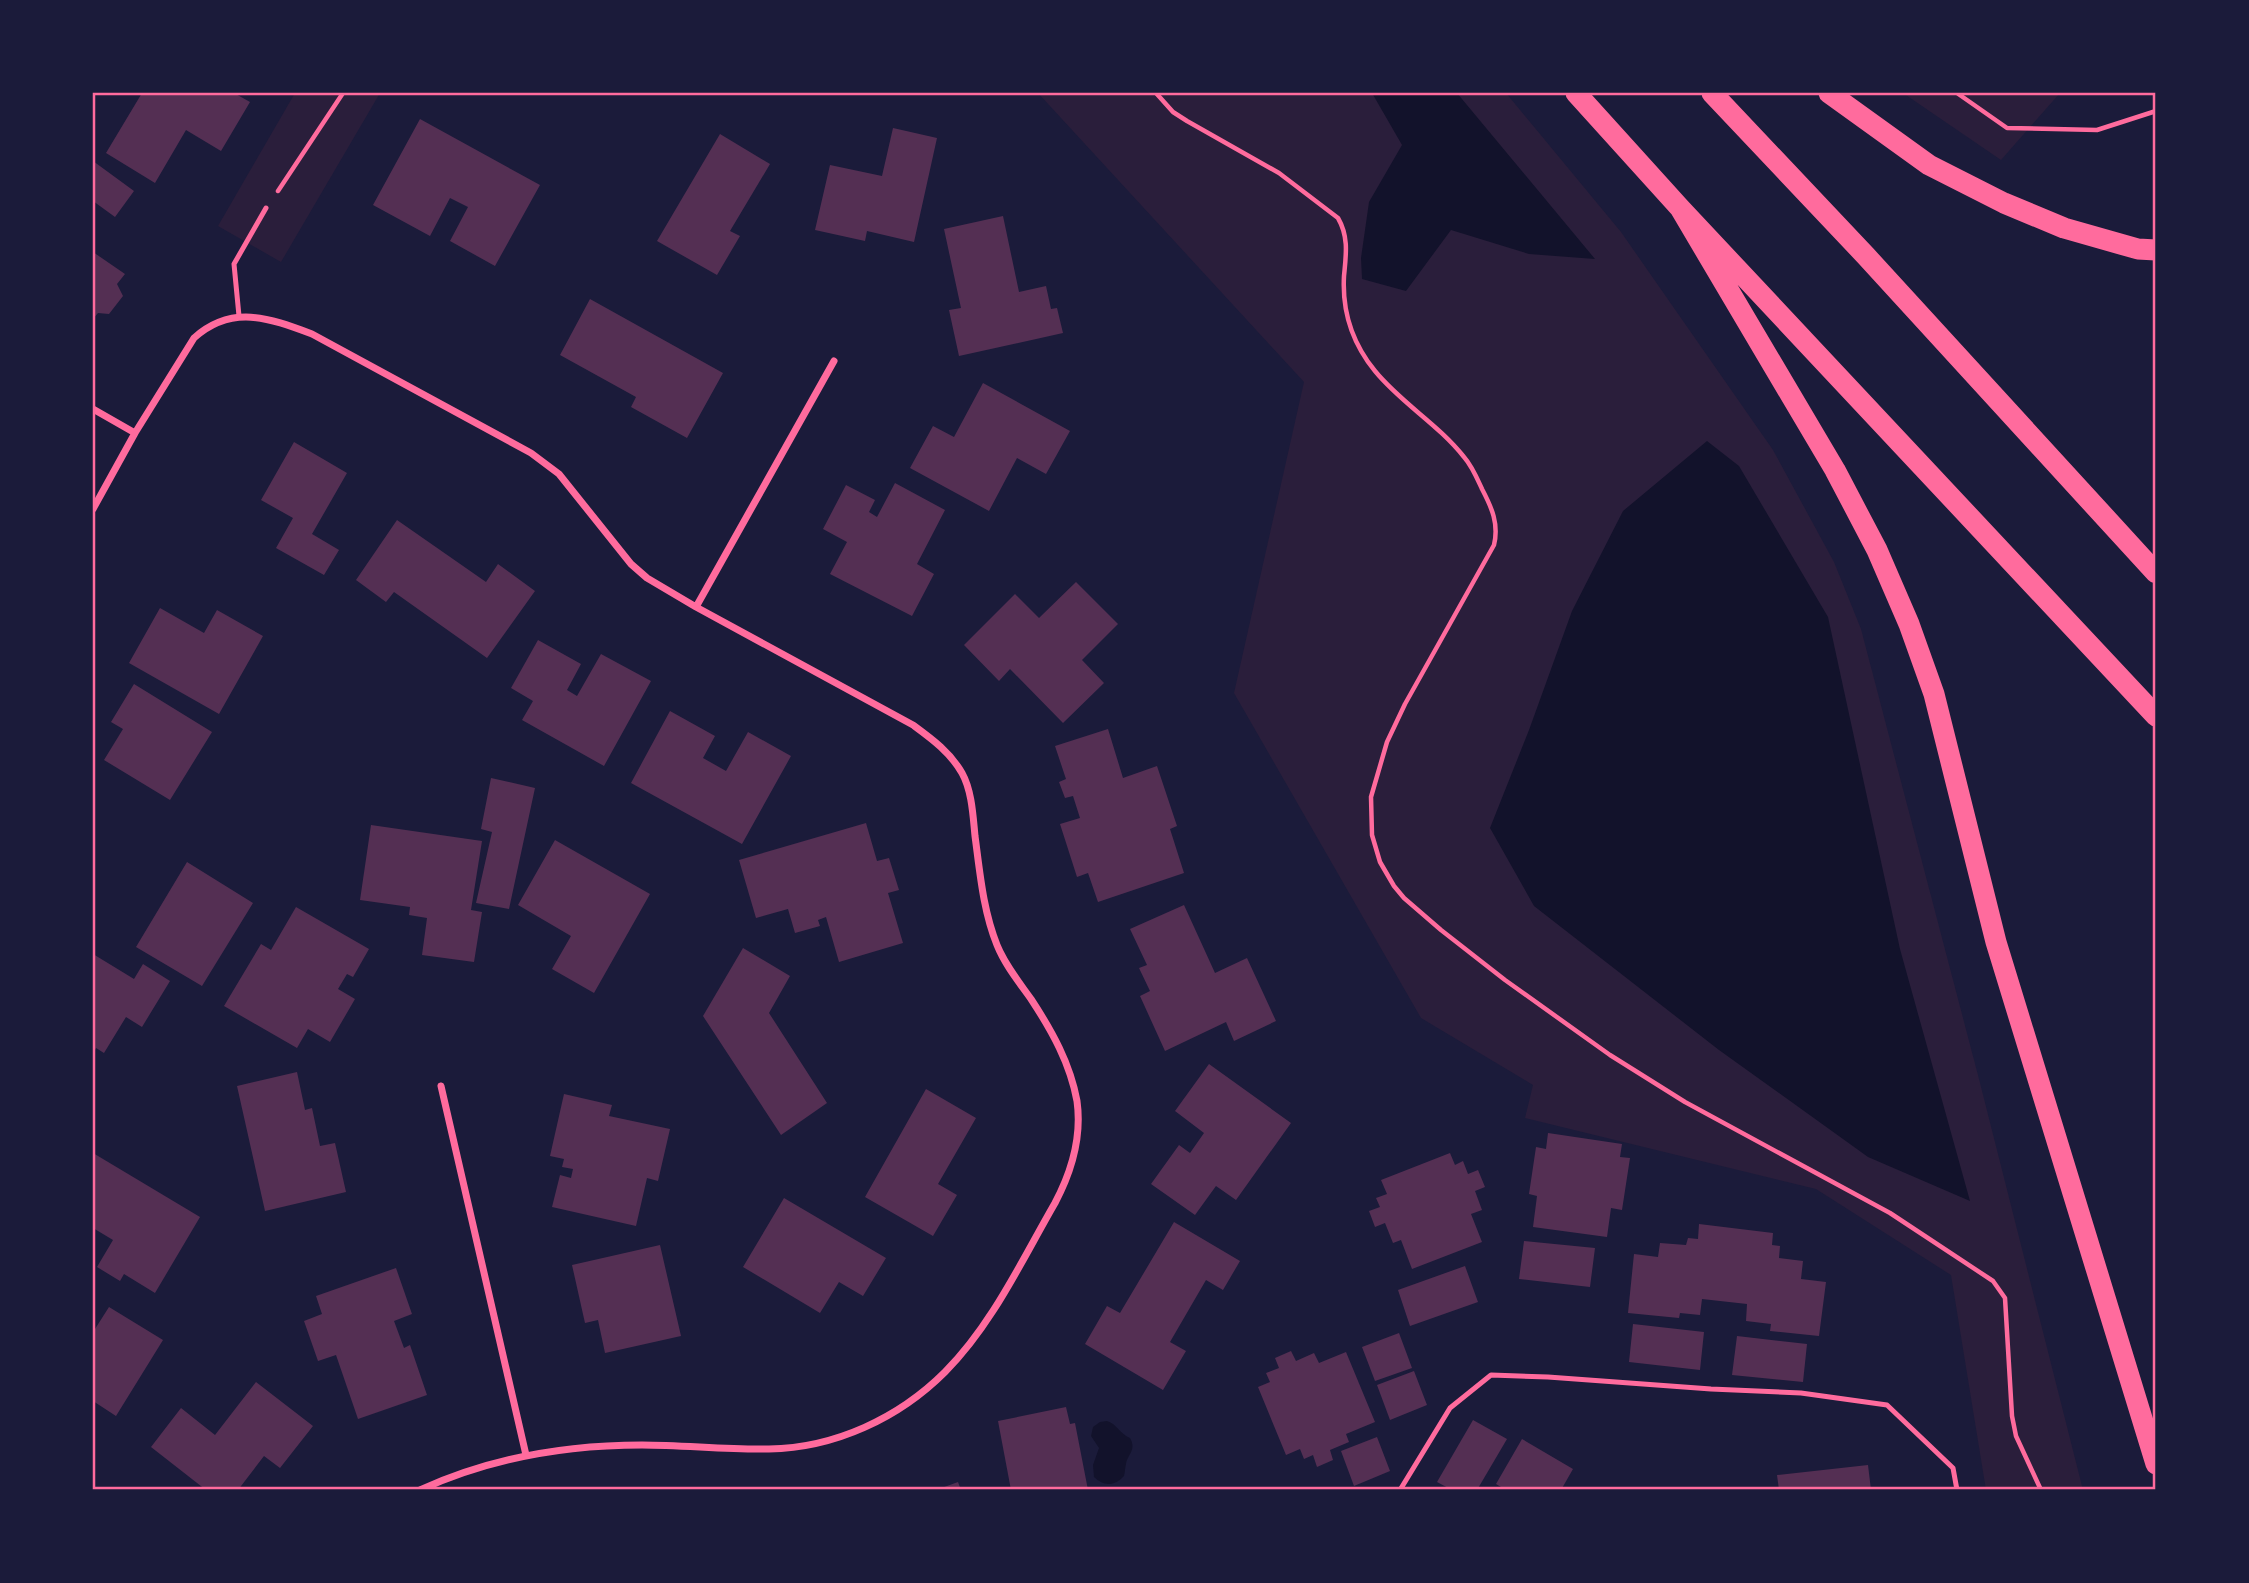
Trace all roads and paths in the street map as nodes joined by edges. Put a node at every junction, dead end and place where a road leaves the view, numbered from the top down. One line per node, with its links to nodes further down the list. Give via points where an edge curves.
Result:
1 (344, 93): 8 (path)
2 (1156, 93): 25 (path, via 1187,121 1270,167 1338,218 1346,240 1346,312 1354,337 1389,387 1467,460 1495,517 1494,545 1405,704 1375,779 1372,835 1394,886 1505,980 1630,1068 1889,1213 1993,1281 2005,1298 2016,1436)
3 (1576, 93): 9 (highway)
4 (1712, 93): 16 (highway)
5 (1829, 93): 10 (highway, via 1929,165 2004,203 2064,228)
6 (1957, 93): 7 (path, via 2007,128 2097,130)
7 (2156, 111)
8 (266, 208): 11 (lane, via 234,264)
9 (1680, 208): 18 (highway); 21 (highway, via 1835,470 1878,550 1909,625 1934,694 1996,942)
10 (2156, 250)
11 (239, 316): 14 (street, via 223,319 194,338); 17 (street, via 312,334 531,453 559,474 631,564)
12 (834, 361): 17 (street)
13 (93, 409): 14 (street)
14 (135, 433): 15 (street)
15 (93, 509)
16 (2156, 573)
17 (696, 607): 20 (street, via 913,726 950,755 964,775 989,924 1013,975 1059,1045 1070,1071 1077,1102 1074,1159 1055,1203 976,1335 946,1371 895,1412 834,1439 795,1446 641,1445)
18 (2156, 716)
19 (441, 1086): 20 (street)
20 (526, 1455): 22 (street)
21 (2156, 1464)
22 (420, 1490)
23 (1400, 1490): 24 (lane, via 1450,1408 1491,1375 1801,1393 1887,1405 1953,1468)
24 (1957, 1490)
25 (2040, 1490)

